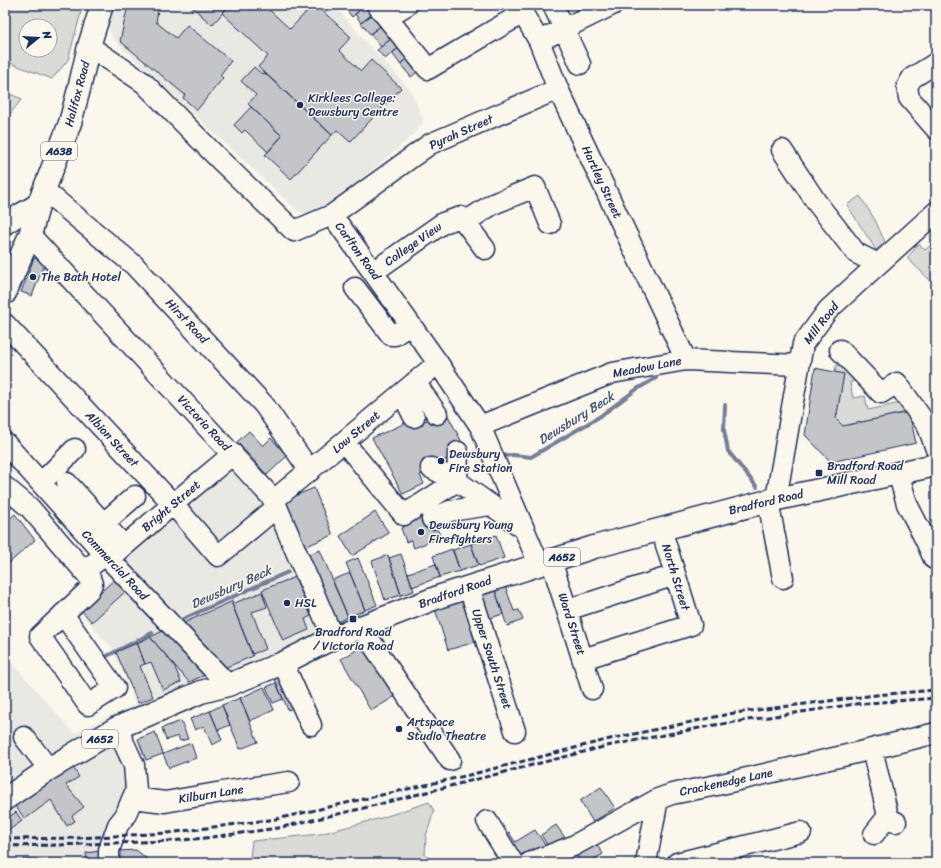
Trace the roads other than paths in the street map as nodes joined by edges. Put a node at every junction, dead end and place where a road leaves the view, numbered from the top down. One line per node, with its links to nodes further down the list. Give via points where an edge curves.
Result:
1 (102, 5): 9 (main road, Halifax Road / A638)
2 (407, 5): 6 (street)
3 (553, 5): 7 (street)
4 (607, 7): 7 (street)
5 (520, 9): 6 (street, via 428,69); 8 (street, Hartley Street)
6 (382, 11)
7 (564, 28): 8 (street); 11 (street)
8 (538, 41): 12 (street, Hartley Street)
9 (89, 46): 15 (main road, Halifax Road / A638, via 70,124); 17 (street, Carlton Road, via 144,83 294,231)
10 (936, 63): 13 (street, via 912,78 907,87 909,98)
11 (580, 64)
12 (558, 89): 17 (street, Pyrah Street, via 430,144); 30 (street, Hartley Street)
13 (936, 129)
14 (782, 150): 23 (street, via 817,203 856,253)
15 (41, 197): 19 (street); 21 (main road, Halifax Road / A638); 42 (street, Hirst Road, via 134,265 264,405)
16 (936, 212): 23 (street, Mill Road)
17 (332, 215): 24 (street, Carlton Road)
18 (465, 222): 20 (street, via 493,204 535,187); 22 (street); 24 (street, College View, via 461,217 443,223)
19 (5, 224)
20 (550, 224)
21 (30, 235): 26 (main road, Halifax Road / A638); 40 (street, Victoria Road)
22 (486, 249)
23 (878, 264): 32 (street, Mill Road, via 828,310 803,344)
24 (373, 272): 28 (street, Carlton Road)
25 (355, 288): 28 (street, via 390,335)
26 (5, 293)
27 (5, 324): 50 (street, Albion Street)
28 (410, 324): 31 (street, Carlton Road)
29 (840, 350): 34 (street, via 881,393 897,383)
30 (686, 360): 32 (street, Meadow Lane); 35 (street, Meadow Lane, via 612,373)
31 (438, 363): 33 (street, Low Street); 35 (street, Carlton Road)
32 (799, 365): 49 (street, Mill Road)
33 (405, 391): 33 (street, via 422,418); 36 (street, Low Street)
34 (931, 421): 39 (street, via 928,427)
35 (480, 426): 55 (street, Carlton Road)
36 (344, 442): 42 (street, Low Street); 44 (street, via 404,515)
37 (5, 443): 45 (street, Commercial Road)
38 (75, 449): 45 (street)
39 (936, 449)
40 (233, 454): 50 (street, Bright Street); 51 (street, Victoria Road)
41 (936, 465): 43 (main road, Bradford Road / A652)
42 (310, 470): 51 (street, Low Street)
43 (898, 472): 49 (main road, Bradford Road / A652); 60 (street, via 907,504)
44 (456, 481): 44 (street, via 445,460); 52 (street)
45 (41, 483): 59 (street, Commercial Road)
46 (68, 483): 54 (street)
47 (5, 487): 62 (street, via 30,508)
48 (135, 496): 54 (street)
49 (772, 500): 56 (main road, Bradford Road / A652); 64 (street)
50 (173, 504): 57 (street, Bright Street); 58 (street, Albion Street)
51 (275, 504): 58 (street, Low Street); 69 (street, Victoria Road)
52 (490, 505): 53 (street, via 450,511); 55 (street)
53 (432, 519)
54 (104, 523): 57 (street)
55 (523, 528): 61 (street, Carlton Road)
56 (661, 529): 61 (main road, Bradford Road / A652); 63 (street, North Street)
57 (124, 546): 59 (street, Bright Street)
58 (218, 556)
59 (107, 557): 62 (street, Bright Street); 72 (street, Commercial Road)
60 (934, 559)
61 (545, 562): 65 (main road, Bradford Road / A652); 66 (street, Ward Street)
62 (84, 571): 67 (street, via 92,584 89,590)
63 (675, 575): 66 (street); 70 (street, North Street, via 691,625)
64 (783, 578)
65 (469, 587): 68 (main road, Bradford Road / A652); 76 (street, Upper South Street)
66 (567, 610): 70 (street, Ward Street)
67 (63, 614)
68 (361, 627): 69 (main road, Bradford Road / A652); 80 (street)
69 (333, 638): 71 (main road, Bradford Road / A652)
70 (583, 659): 73 (street, Ward Street)
71 (282, 663): 72 (main road, Bradford Road / A652); 74 (street)
72 (228, 685): 75 (main road, Bradford Road / A652, via 201,692)
73 (592, 689)
74 (312, 725)
75 (117, 728): 81 (main road, Bradford Road / A652); 83 (street, via 134,765 136,790)
76 (515, 731)
77 (936, 733): 79 (street, Crackenedge Lane)
78 (24, 737): 81 (street)
79 (872, 749): 85 (street, Crackenedge Lane); 88 (street, via 892,819)
80 (450, 760)
81 (48, 769): 84 (main road, Bradford Road / A652)
82 (289, 782): 83 (street, Kilburn Lane, via 165,802)
83 (133, 798): 89 (street, via 118,825)
84 (5, 799)
85 (658, 799): 91 (street, Crackenedge Lane, via 573,846); 92 (street)
86 (487, 821): 90 (street)
87 (801, 832): 93 (street)
88 (874, 834)
89 (109, 857)
90 (513, 863)
91 (529, 863)
92 (646, 863)
93 (677, 863)

